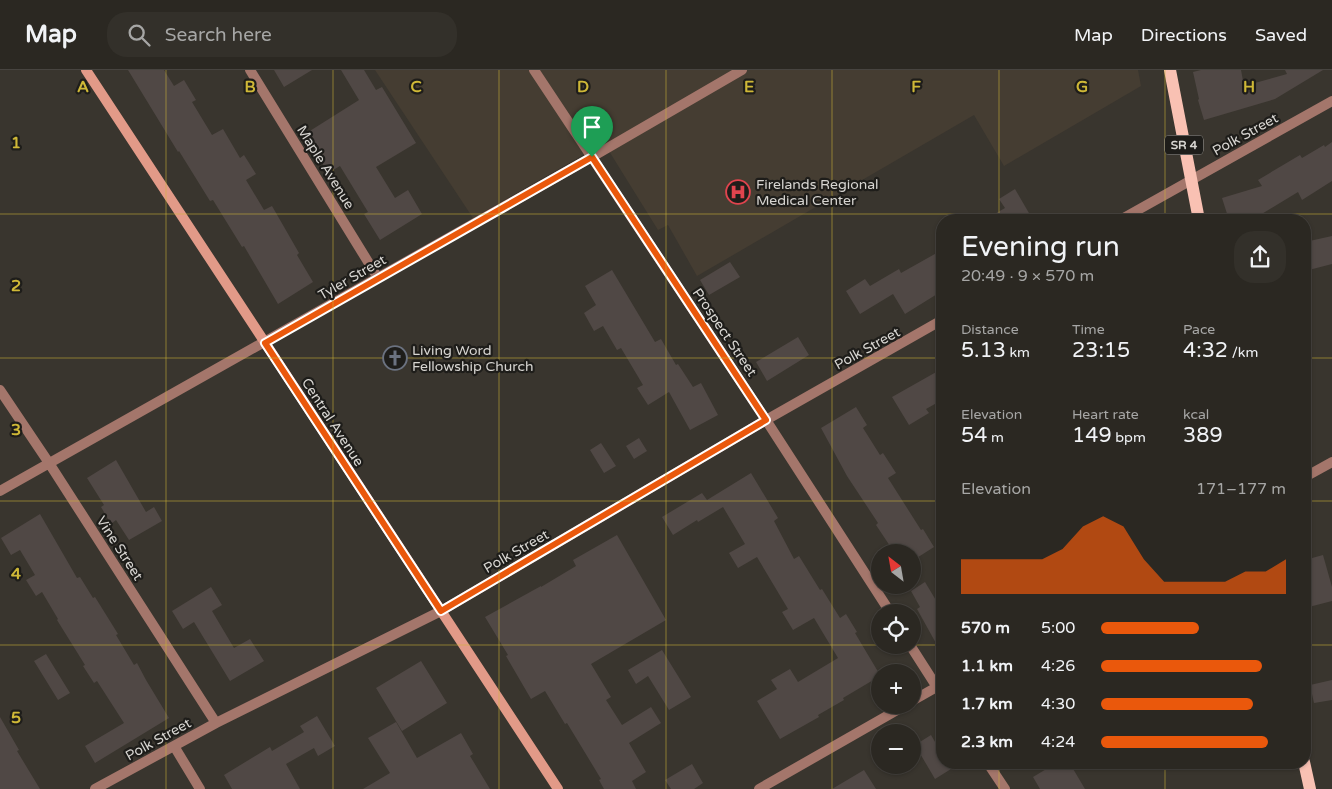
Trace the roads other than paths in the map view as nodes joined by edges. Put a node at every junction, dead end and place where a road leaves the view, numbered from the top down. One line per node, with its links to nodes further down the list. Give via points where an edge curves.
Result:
1 (86, 70): 13 (street, Central Avenue)
2 (250, 70): 11 (street, Maple Avenue)
3 (534, 70): 7 (street, Prospect Street)
4 (742, 70): 7 (street, Tyler Street)
5 (1170, 70): 8 (main road, SR 4)
6 (1332, 101): 8 (street, Polk Street)
7 (592, 157): 11 (street, Tyler Street); 15 (street, Prospect Street)
8 (1191, 180): 9 (street, Polk Street); 10 (main road, SR 4)
9 (1131, 214)
10 (1198, 214)
11 (378, 278): 13 (street, Tyler Street)
12 (936, 323): 15 (street, Polk Street)
13 (265, 343): 17 (street, Tyler Street); 21 (street, Central Avenue)
14 (0, 390): 17 (street, Vine Street)
15 (766, 420): 20 (street, Prospect Street); 21 (street, Polk Street)
16 (1332, 462): 18 (street)
17 (49, 463): 19 (street, Tyler Street); 27 (street, Vine Street)
18 (1311, 474)
19 (0, 491)
20 (885, 604)
21 (441, 611): 27 (street, Polk Street); 33 (street, Central Avenue)
22 (916, 654): 23 (street)
23 (936, 682)
24 (936, 691): 25 (street)
25 (921, 697)
26 (890, 714): 34 (street)
27 (216, 723): 28 (street, Polk Street)
28 (174, 746): 31 (street, Polk Street); 32 (street)
29 (991, 769): 35 (street)
30 (1306, 769): 36 (main road)
31 (95, 789)
32 (200, 789)
33 (558, 789)
34 (759, 789)
35 (1004, 789)
36 (1310, 789)

